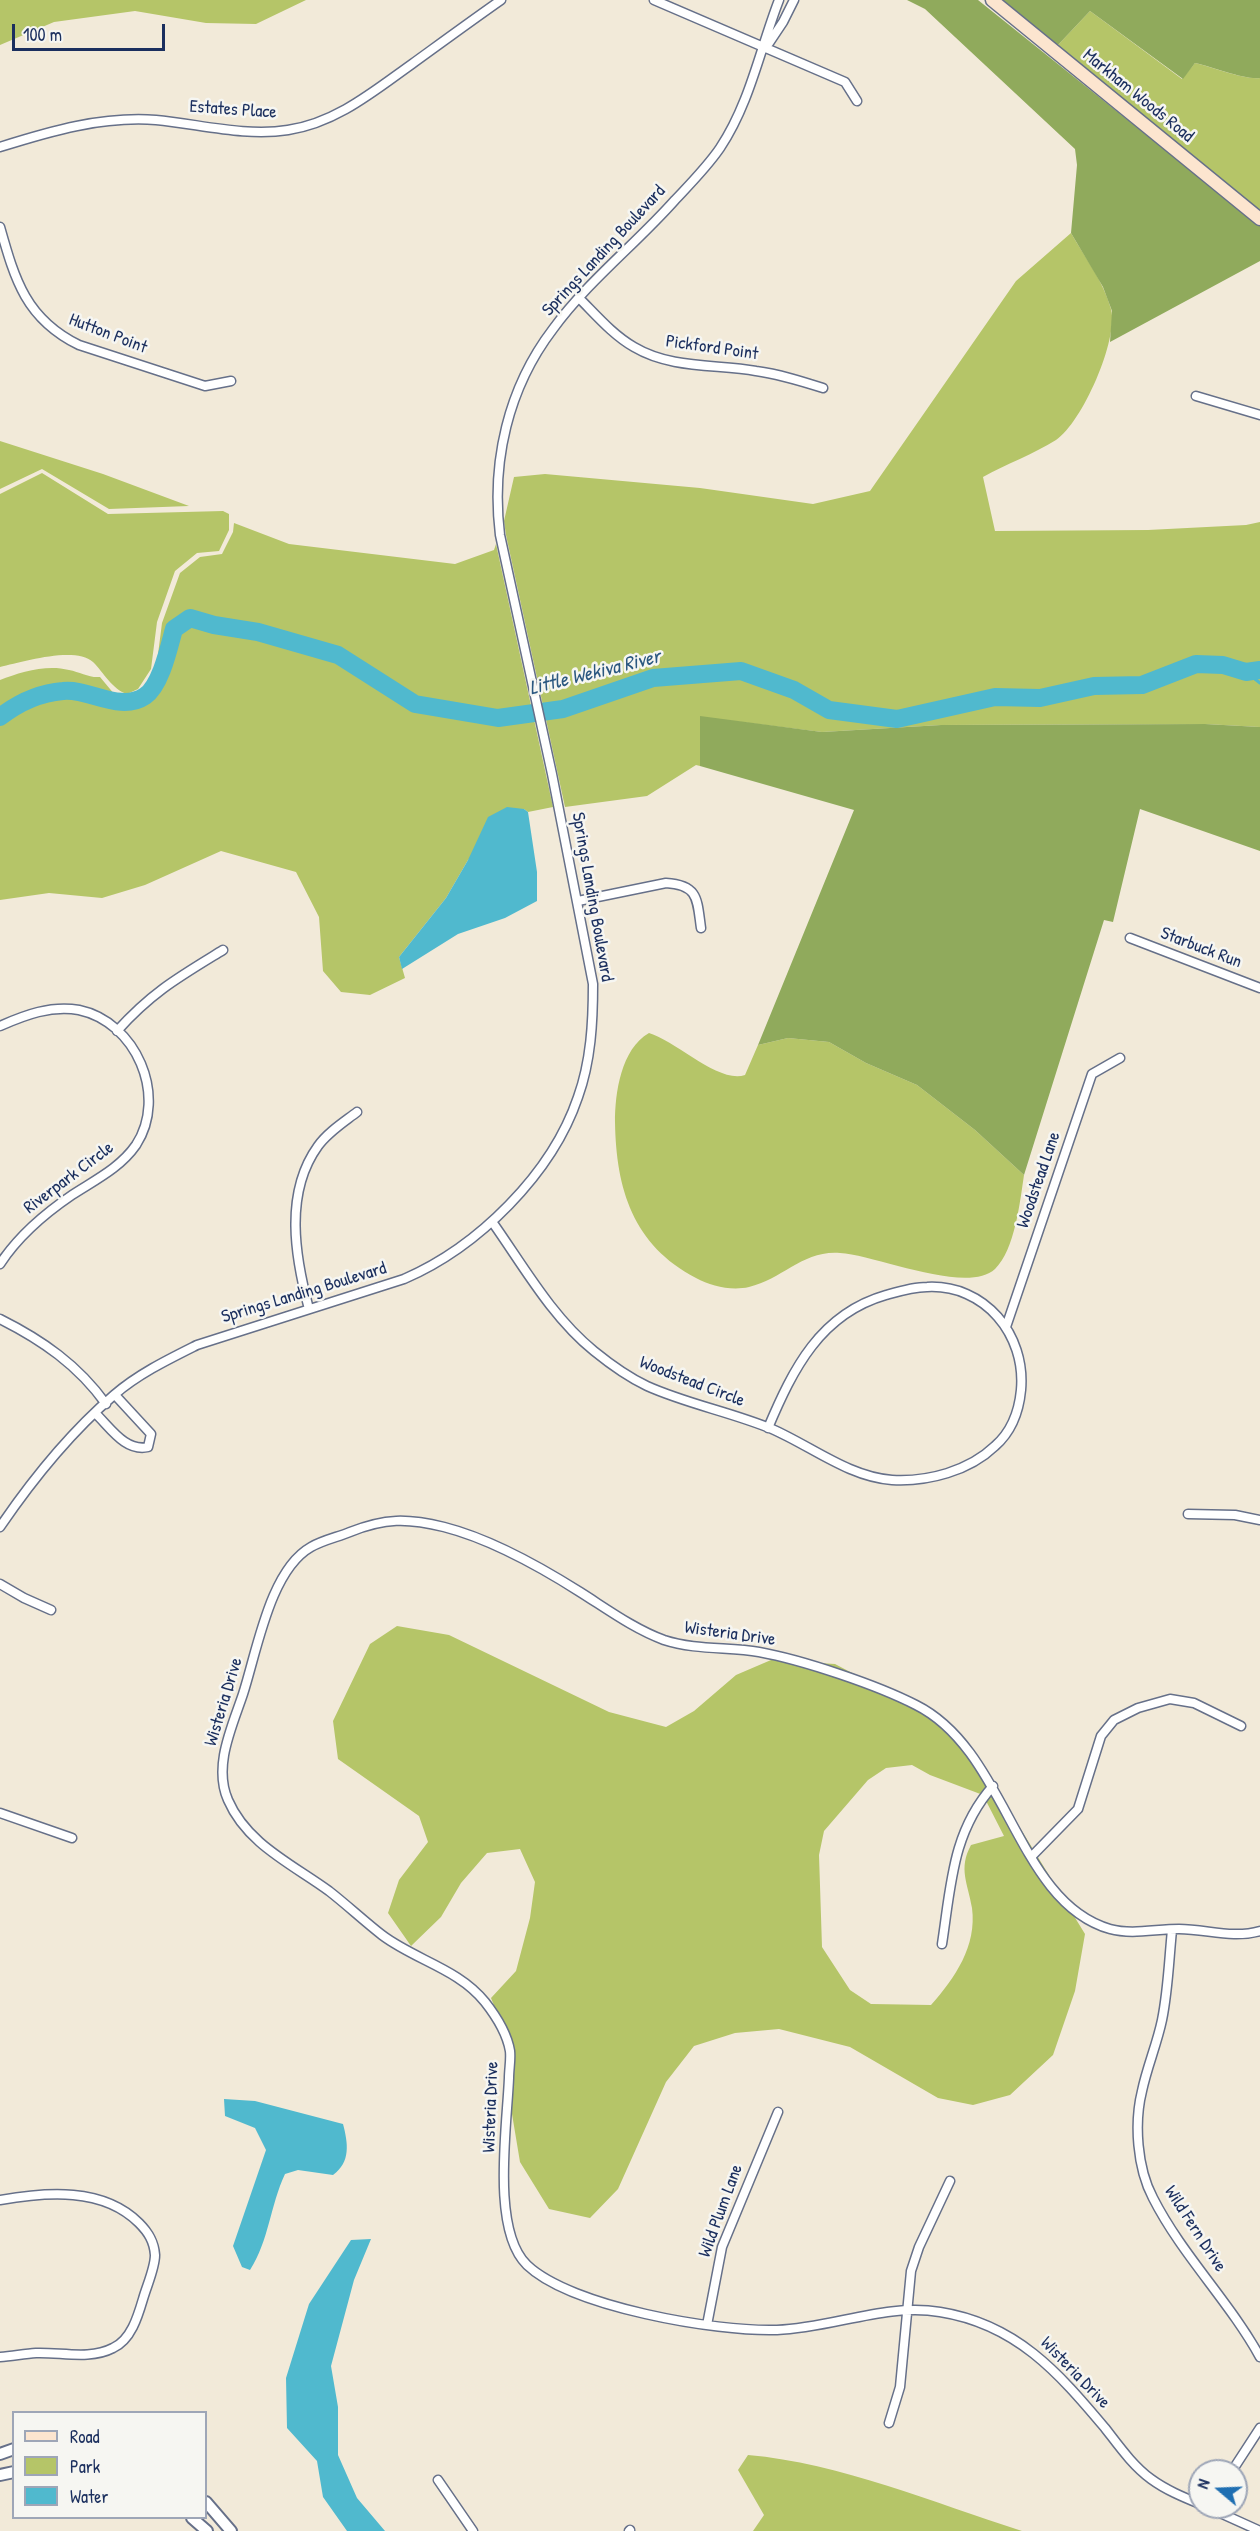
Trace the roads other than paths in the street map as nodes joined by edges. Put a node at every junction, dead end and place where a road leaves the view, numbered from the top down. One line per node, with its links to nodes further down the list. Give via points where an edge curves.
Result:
1 (501, 0): 8 (street, Estates Place, via 352,107 319,122 288,130 252,131 154,120 110,121 71,126)
2 (654, 0): 6 (street)
3 (779, 0): 6 (street, Springs Landing Boulevard)
4 (794, 0): 6 (street, Springs Landing Boulevard)
5 (992, 0): 9 (main road, Markham Woods Road)
6 (765, 48): 7 (street, via 845,82); 11 (street, Springs Landing Boulevard, via 720,148 652,225)
7 (857, 101)
8 (0, 147)
9 (1260, 219)
10 (0, 226): 12 (street, Hutton Point, via 22,294 35,314 62,336 205,386)
11 (579, 298): 13 (street, Pickford Point, via 615,334 659,358 755,370); 16 (street, Springs Landing Boulevard, via 553,329 519,385 497,468 496,502)
12 (231, 381)
13 (823, 388)
14 (1196, 396): 15 (street)
15 (1260, 415)
16 (578, 901): 17 (street, via 666,883 680,884 692,891 698,901); 25 (street, Springs Landing Boulevard, via 592,984 593,1017 585,1077 564,1129)
17 (701, 928)
18 (1130, 938): 20 (street, Starbuck Run)
19 (223, 950): 22 (street, via 158,990)
20 (1260, 988)
21 (0, 1026): 22 (street, Riverpark Circle, via 22,1016 61,1008 81,1011)
22 (117, 1031): 26 (street, Riverpark Circle, via 142,1063 148,1086 149,1104 137,1143 123,1162 42,1216)
23 (1120, 1058): 29 (street, Woodstead Lane, via 1092,1074)
24 (357, 1112): 27 (street, via 318,1146 300,1191 295,1241)
25 (493, 1224): 27 (street, Springs Landing Boulevard, via 429,1268); 33 (street, Woodstead Circle, via 572,1331 622,1372 645,1385)
26 (0, 1264)
27 (309, 1309): 30 (street, Springs Landing Boulevard, via 197,1345)
28 (0, 1319): 31 (street, via 33,1336 73,1365)
29 (1006, 1327): 33 (street, Woodstead Circle, via 984,1304 949,1289 929,1286 882,1296 841,1318 819,1336 801,1358); 33 (street, Woodstead Circle, via 1018,1350 1022,1375 1015,1417 995,1446 957,1470 916,1479 872,1476)
30 (115, 1395): 31 (street, Springs Landing Boulevard); 32 (street, via 151,1434 148,1447 129,1446)
31 (106, 1404): 32 (street, Springs Landing Boulevard)
32 (95, 1413): 36 (street, Springs Landing Boulevard, via 36,1477)
33 (768, 1428)
34 (1188, 1514): 35 (street)
35 (1260, 1520)
36 (0, 1527)
37 (0, 1584): 38 (street)
38 (51, 1610)
39 (1241, 1726): 43 (street, via 1194,1703 1170,1699 1114,1720 1101,1736 1078,1809)
40 (993, 1786): 43 (street, Wisteria Drive); 46 (street, via 976,1805 963,1830); 51 (street, Wisteria Drive, via 956,1734 913,1703 773,1655 664,1640 535,1566 448,1528 411,1520 376,1522 310,1547 282,1578 225,1752 222,1775 230,1805 263,1846 404,1951 472,1987 501,2025 510,2051 504,2205 512,2243 522,2260 552,2283 574,2292 649,2315)
41 (0, 1813): 42 (street)
42 (72, 1838)
43 (1031, 1857): 44 (street, Wisteria Drive, via 1070,1905 1106,1928)
44 (1172, 1930): 45 (street, Wisteria Drive, via 1187,1928 1239,1937); 53 (street, Wild Fern Drive, via 1161,2024 1141,2093 1138,2123 1145,2176 1166,2220)
45 (1260, 1931)
46 (942, 1944)
47 (778, 2112): 51 (street, Wild Plum Lane, via 722,2247)
48 (950, 2181): 50 (street, via 919,2247)
49 (0, 2200): 52 (street, via 65,2194 114,2205 146,2231 153,2242 155,2257 130,2333 116,2348 98,2354)
50 (906, 2308): 51 (street, Wisteria Drive, via 782,2330); 54 (street, via 906,2348); 58 (street, Wisteria Drive, via 970,2320 1003,2332 1029,2348 1068,2384 1146,2476)
51 (707, 2325)
52 (0, 2357)
53 (1260, 2357)
54 (889, 2423)
55 (1260, 2428): 56 (street)
56 (1240, 2459)
57 (438, 2480): 64 (street)
58 (1188, 2499)
59 (207, 2503): 63 (street)
60 (194, 2519): 62 (street)
61 (1235, 2519): 65 (street)
62 (207, 2531)
63 (231, 2531)
64 (473, 2531)
65 (1260, 2531)

